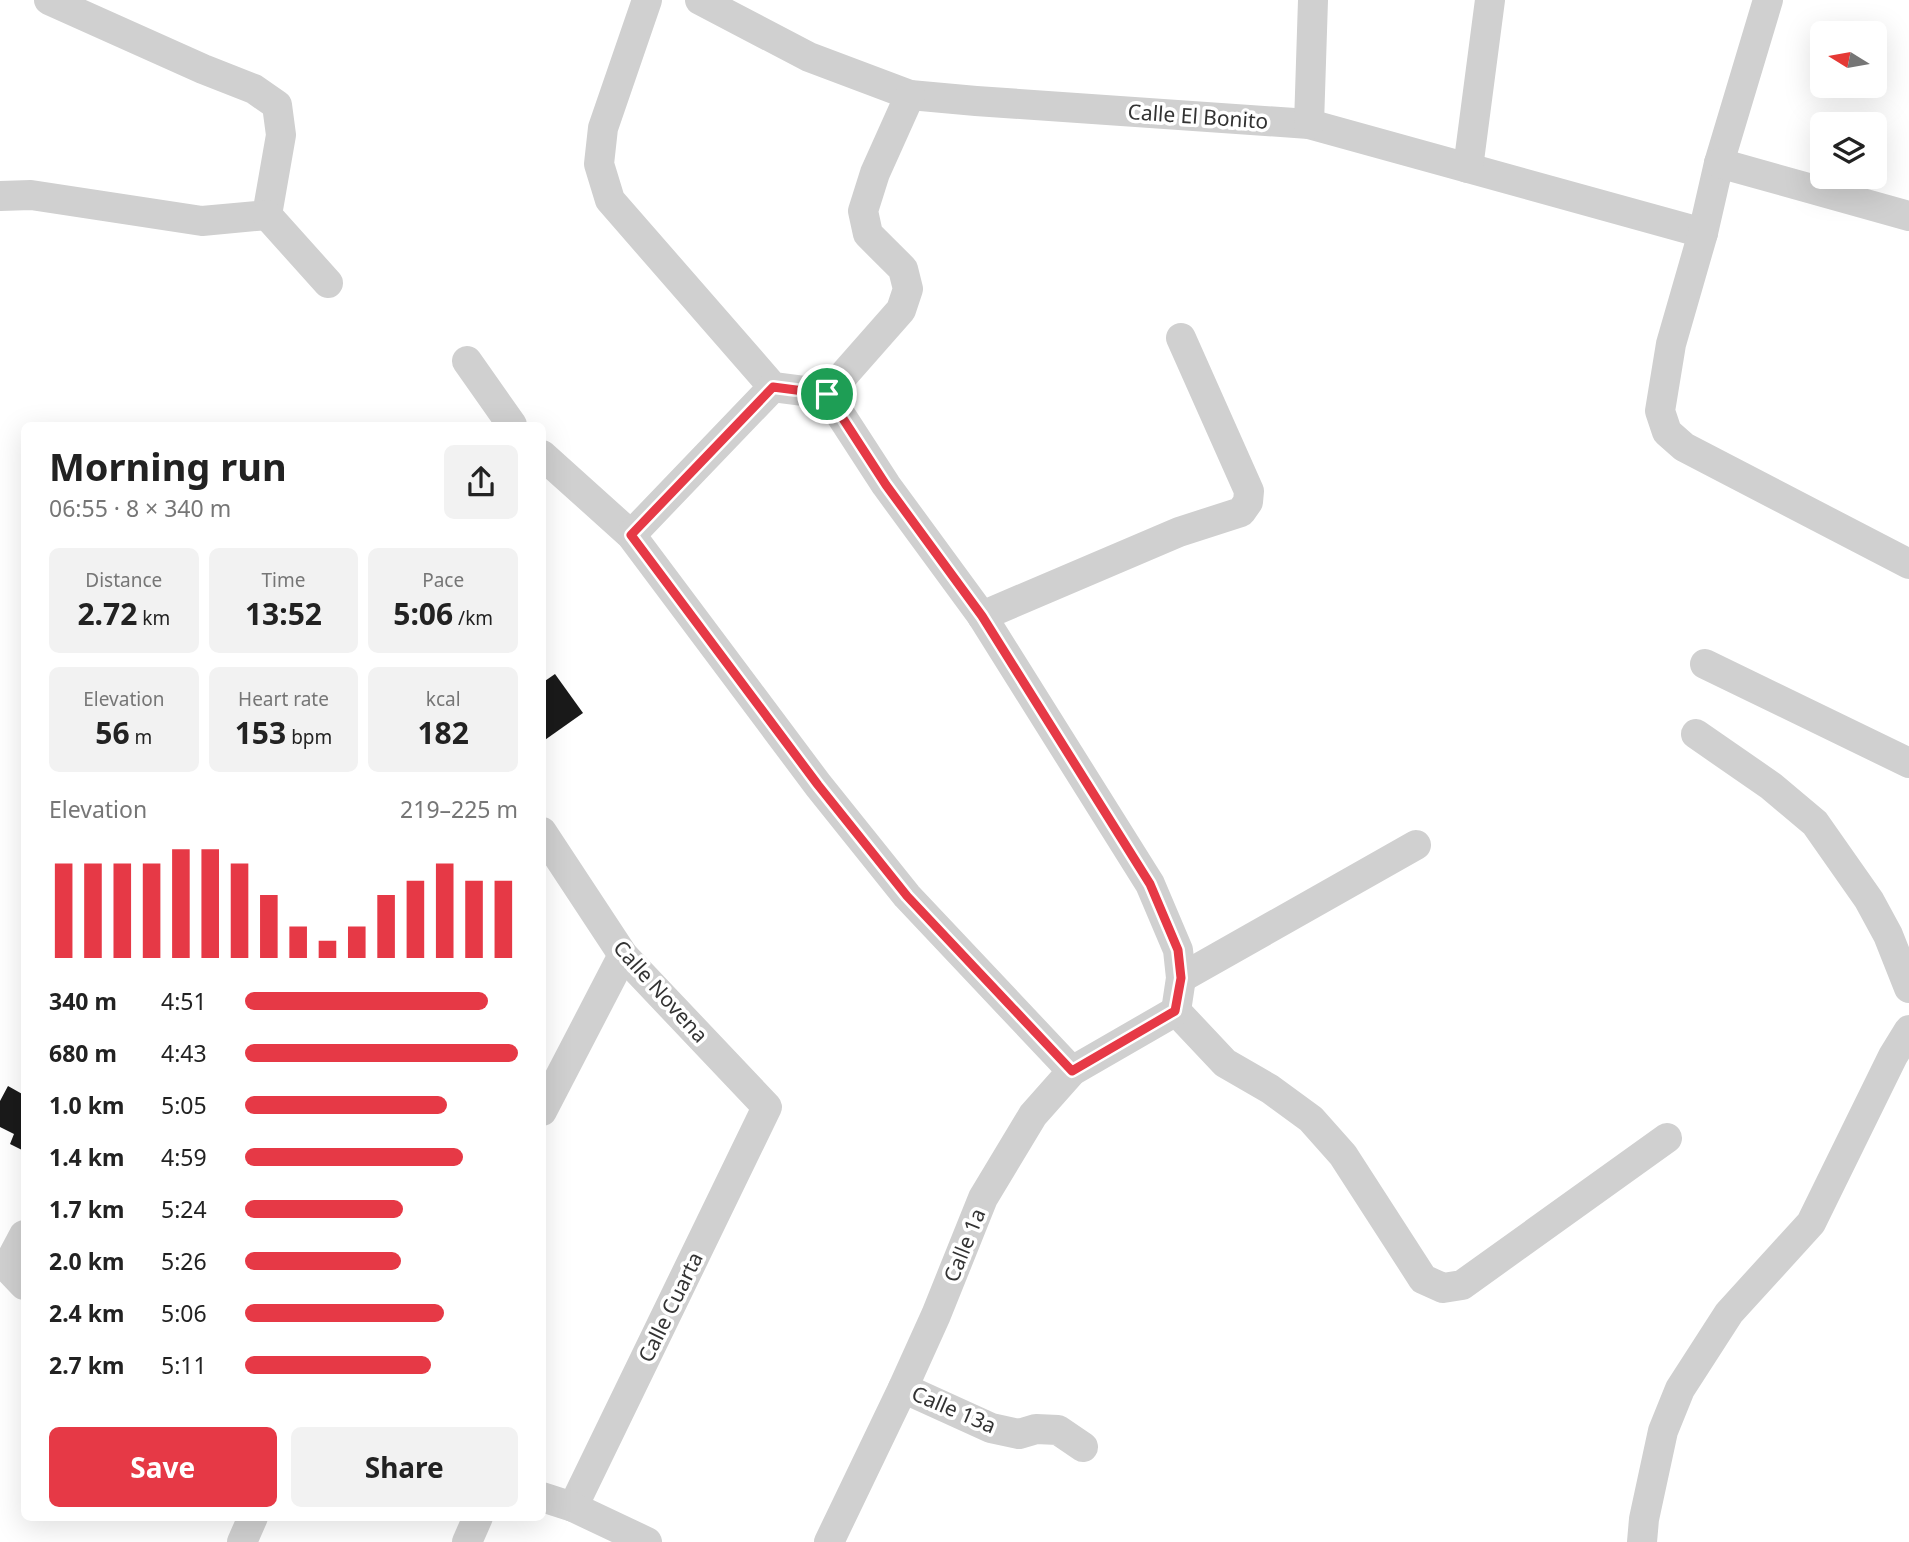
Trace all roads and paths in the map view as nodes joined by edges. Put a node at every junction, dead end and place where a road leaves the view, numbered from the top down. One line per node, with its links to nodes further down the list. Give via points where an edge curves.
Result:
1 (49, 0): 12 (street, via 254,89 277,106 281,135)
2 (647, 0): 18 (street, via 603,128 599,164 610,200)
3 (700, 0): 7 (street, Calle El Bonito, via 809,57)
4 (1313, 0): 8 (street)
5 (1490, 0): 10 (street)
6 (1769, 0): 9 (street)
7 (910, 95): 8 (street, Calle El Bonito); 19 (street, via 863,211 868,234 903,269 908,289 901,310)
8 (1309, 124): 10 (street, Calle El Bonito)
9 (1719, 163): 13 (street); 14 (street)
10 (1468, 168): 14 (street, Calle El Bonito)
11 (0, 197): 12 (street, via 31,195 202,221)
12 (267, 215): 15 (street)
13 (1909, 216)
14 (1703, 233): 23 (street, via 1671,344 1660,411 1667,432 1684,447)
15 (328, 283)
16 (1181, 338): 24 (street, via 1249,491 1241,512 1179,532)
17 (467, 361): 20 (street)
18 (773, 387): 19 (street); 22 (street)
19 (827, 394): 24 (street, via 886,485)
20 (510, 422)
21 (546, 459): 22 (street)
22 (631, 535): 35 (street, via 907,896)
23 (1909, 564)
24 (982, 616): 31 (street, via 1150,884 1178,950)
25 (1705, 664): 27 (street)
26 (1696, 734): 32 (street, via 1815,823 1869,900)
27 (1909, 763)
28 (546, 838): 30 (street, Calle Novena)
29 (1416, 845): 31 (street)
30 (623, 955): 36 (street); 37 (street, Calle Novena)
31 (1181, 978): 33 (street)
32 (1909, 988)
33 (1175, 1011): 35 (street, Calle 1a); 38 (street, via 1225,1063 1311,1119 1343,1155 1423,1279 1443,1288 1462,1285)
34 (1909, 1030): 51 (street, via 1811,1223 1729,1313 1680,1389 1663,1431)
35 (1072, 1071): 41 (street, Calle 1a, via 1033,1115 983,1198)
36 (546, 1103)
37 (767, 1107): 44 (street, Calle Cuarta)
38 (1667, 1138)
39 (21, 1250): 40 (street)
40 (16, 1276)
41 (904, 1388): 42 (street, Calle 13a, via 991,1428 1019,1434 1058,1430); 50 (street, Calle 1a)
42 (1083, 1447)
43 (546, 1498): 44 (street)
44 (573, 1507): 49 (street)
45 (251, 1521): 47 (street)
46 (476, 1521): 48 (street)
47 (242, 1542)
48 (467, 1542)
49 (648, 1542)
50 (829, 1542)
51 (1642, 1542)

